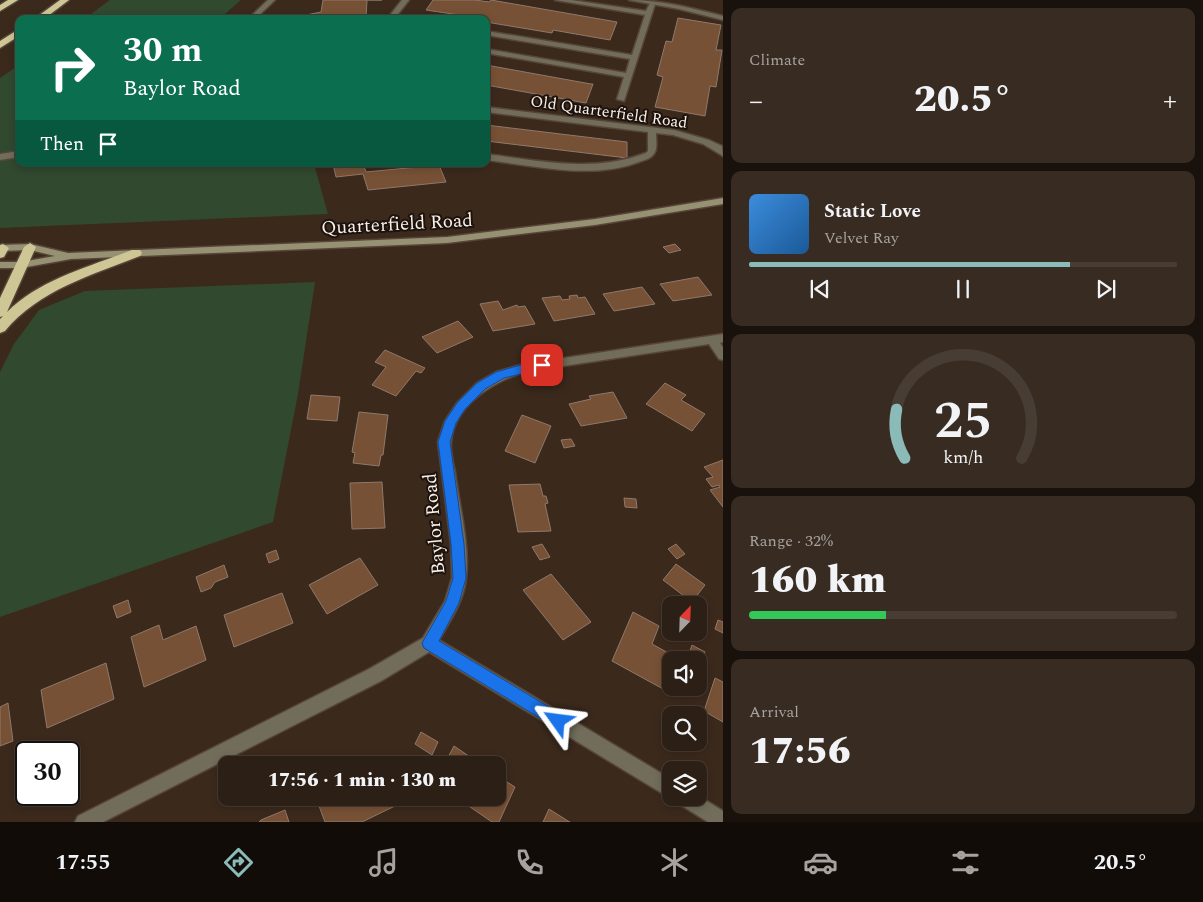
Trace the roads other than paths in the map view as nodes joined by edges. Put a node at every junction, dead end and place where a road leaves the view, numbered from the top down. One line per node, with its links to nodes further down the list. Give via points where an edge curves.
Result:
1 (14, 0): 8 (highway)
2 (65, 0): 10 (highway)
3 (272, 0): 11 (street)
4 (406, 0): 12 (street)
5 (558, 0): 9 (street)
6 (632, 0): 7 (street)
7 (652, 4): 9 (street); 13 (street)
8 (0, 9)
9 (650, 14): 18 (street)
10 (44, 15)
11 (255, 15)
12 (394, 15)
13 (723, 18)
14 (490, 34): 18 (street)
15 (15, 35): 16 (highway)
16 (0, 45)
17 (490, 52): 19 (street)
18 (635, 58): 19 (street)
19 (629, 76): 20 (street)
20 (621, 99)
21 (490, 110): 22 (street, Old Quarterfield Road)
22 (652, 131): 23 (street, Old Quarterfield Road, via 691,137 719,148); 26 (street, via 649,156 625,163 566,167)
23 (723, 153)
24 (15, 155): 25 (street)
25 (0, 157)
26 (490, 158)
27 (723, 201): 30 (main road, Quarterfield Road, via 595,222 447,240)
28 (30, 247): 29 (main road, Quarterfield Road); 31 (main road, Quarterfield Road); 33 (highway)
29 (1, 250)
30 (136, 253): 31 (main road, Quarterfield Road); 35 (highway, via 48,289 19,308)
31 (71, 256): 33 (main road, Quarterfield Road)
32 (0, 265): 33 (main road, Quarterfield Road)
33 (21, 265): 34 (highway)
34 (0, 312)
35 (0, 328)
36 (717, 339): 37 (street); 38 (street, Baylor Road, via 524,368 500,375 481,386 461,406 451,421 444,442 458,544 459,578 452,603)
37 (723, 356)
38 (429, 643): 39 (street); 42 (street, Baylor Road, via 375,675)
39 (662, 785)
40 (698, 806): 41 (street)
41 (723, 821)
42 (84, 822)

